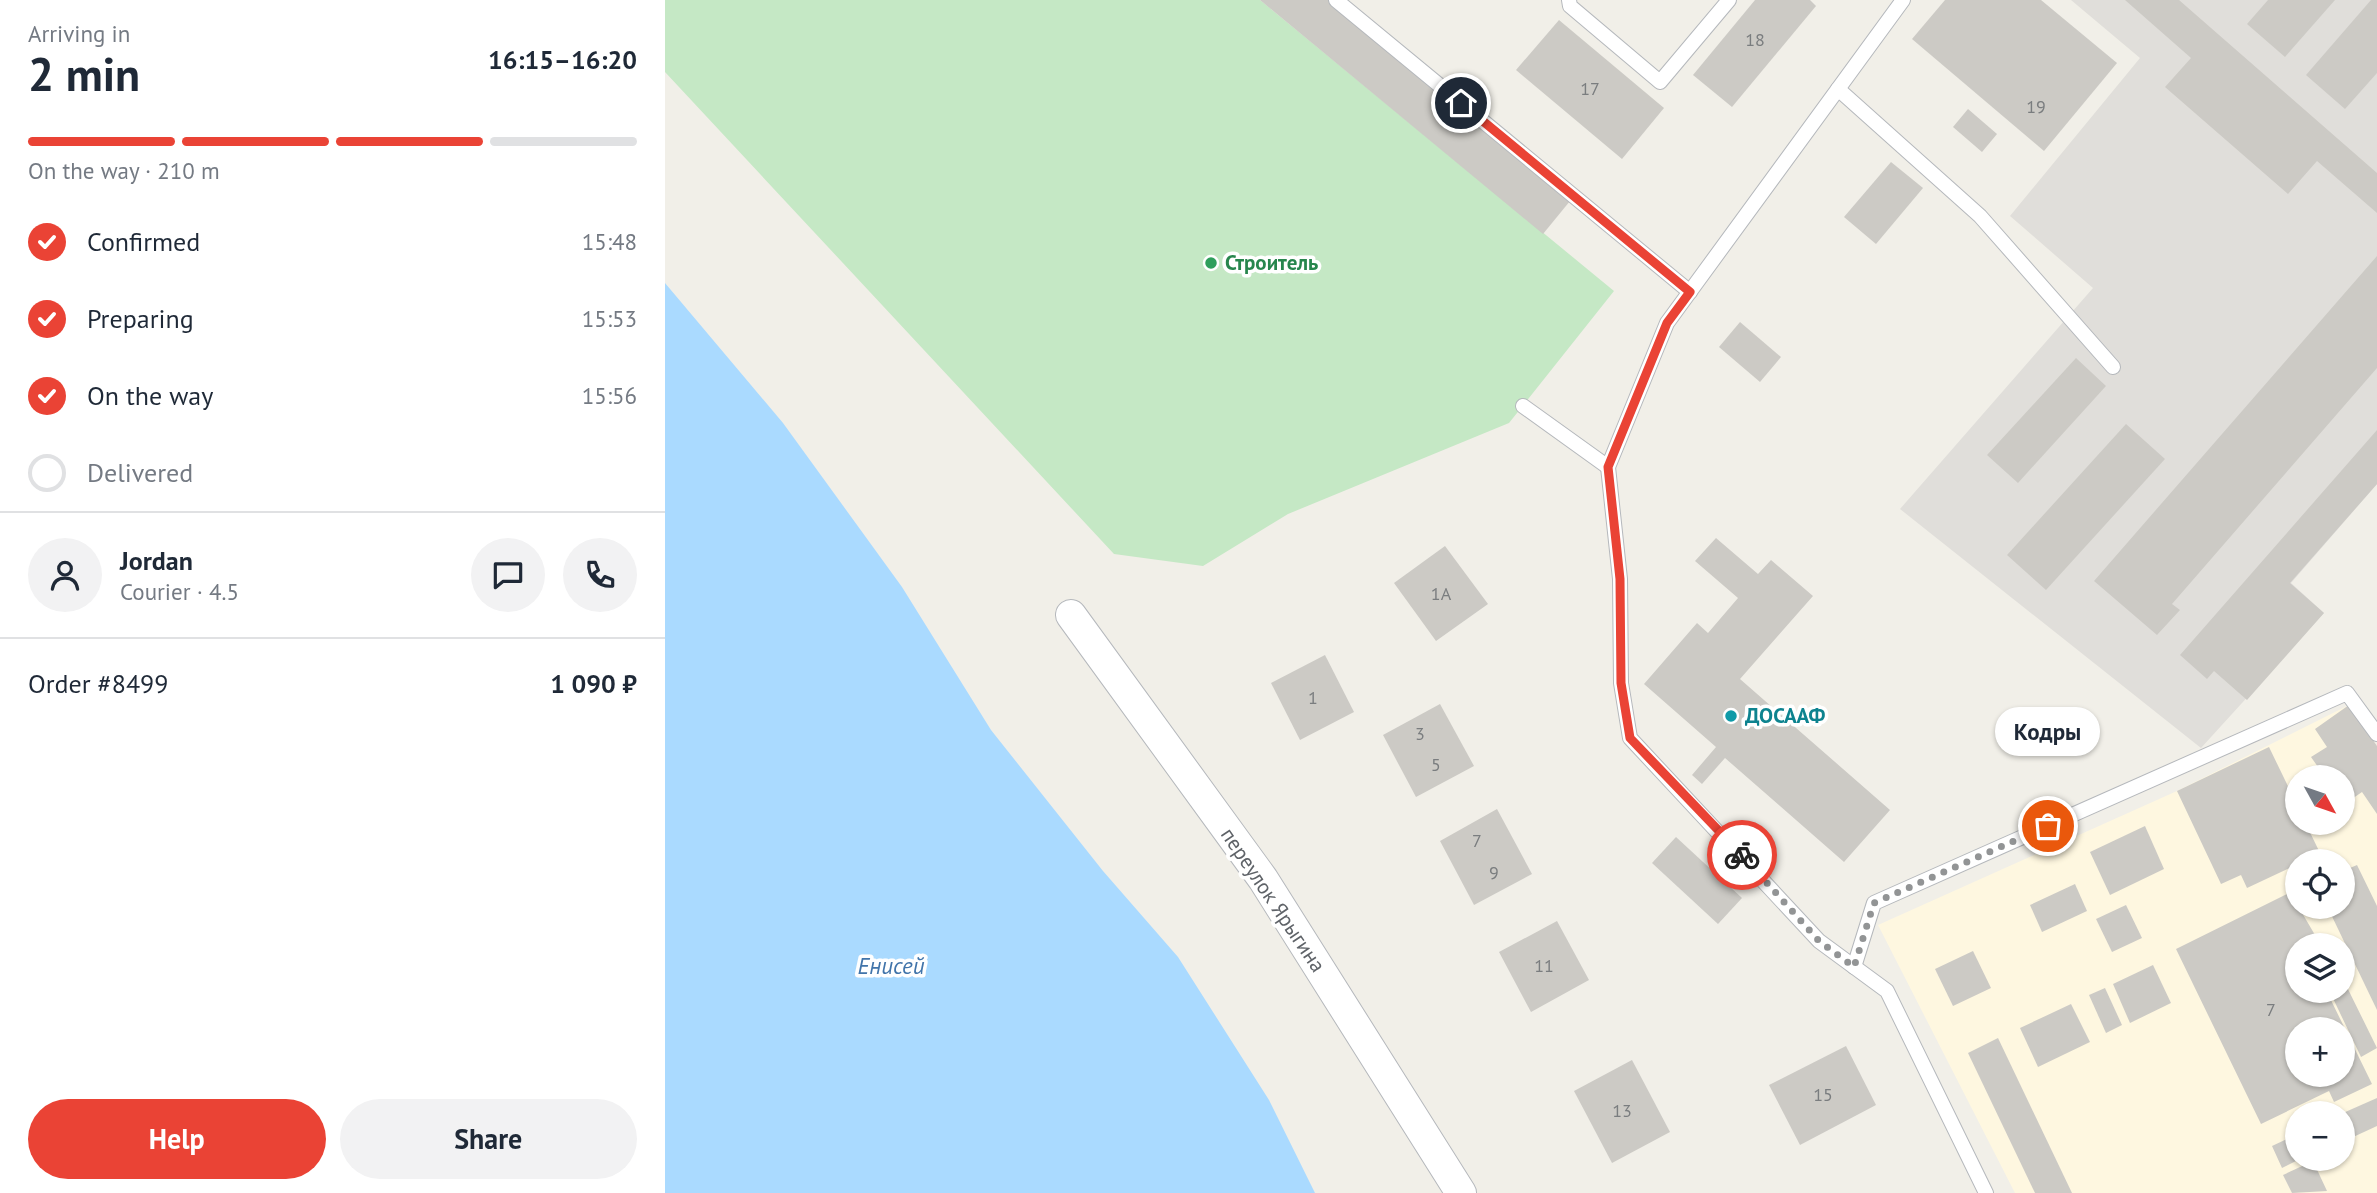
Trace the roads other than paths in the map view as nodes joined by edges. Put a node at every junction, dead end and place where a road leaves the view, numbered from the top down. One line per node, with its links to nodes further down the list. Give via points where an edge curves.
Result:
1 (1336, 0): 6 (lane)
2 (1569, 0): 3 (lane, via 1570,6 1660,82)
3 (1729, 0)
4 (1903, 0): 5 (lane)
5 (1838, 89): 6 (lane); 7 (lane, via 1980,216)
6 (1690, 292): 9 (lane, via 1667,323)
7 (2113, 367)
8 (1523, 406): 9 (lane)
9 (1608, 467): 12 (lane, via 1620,579 1621,683 1630,738 1819,941)
10 (1071, 615): 13 (street, переулок Ярыгина, via 1262,879)
11 (2377, 734): 12 (lane, via 2347,693 1874,903)
12 (1854, 967): 14 (lane, via 1887,991)
13 (1461, 1193)
14 (1986, 1193)

